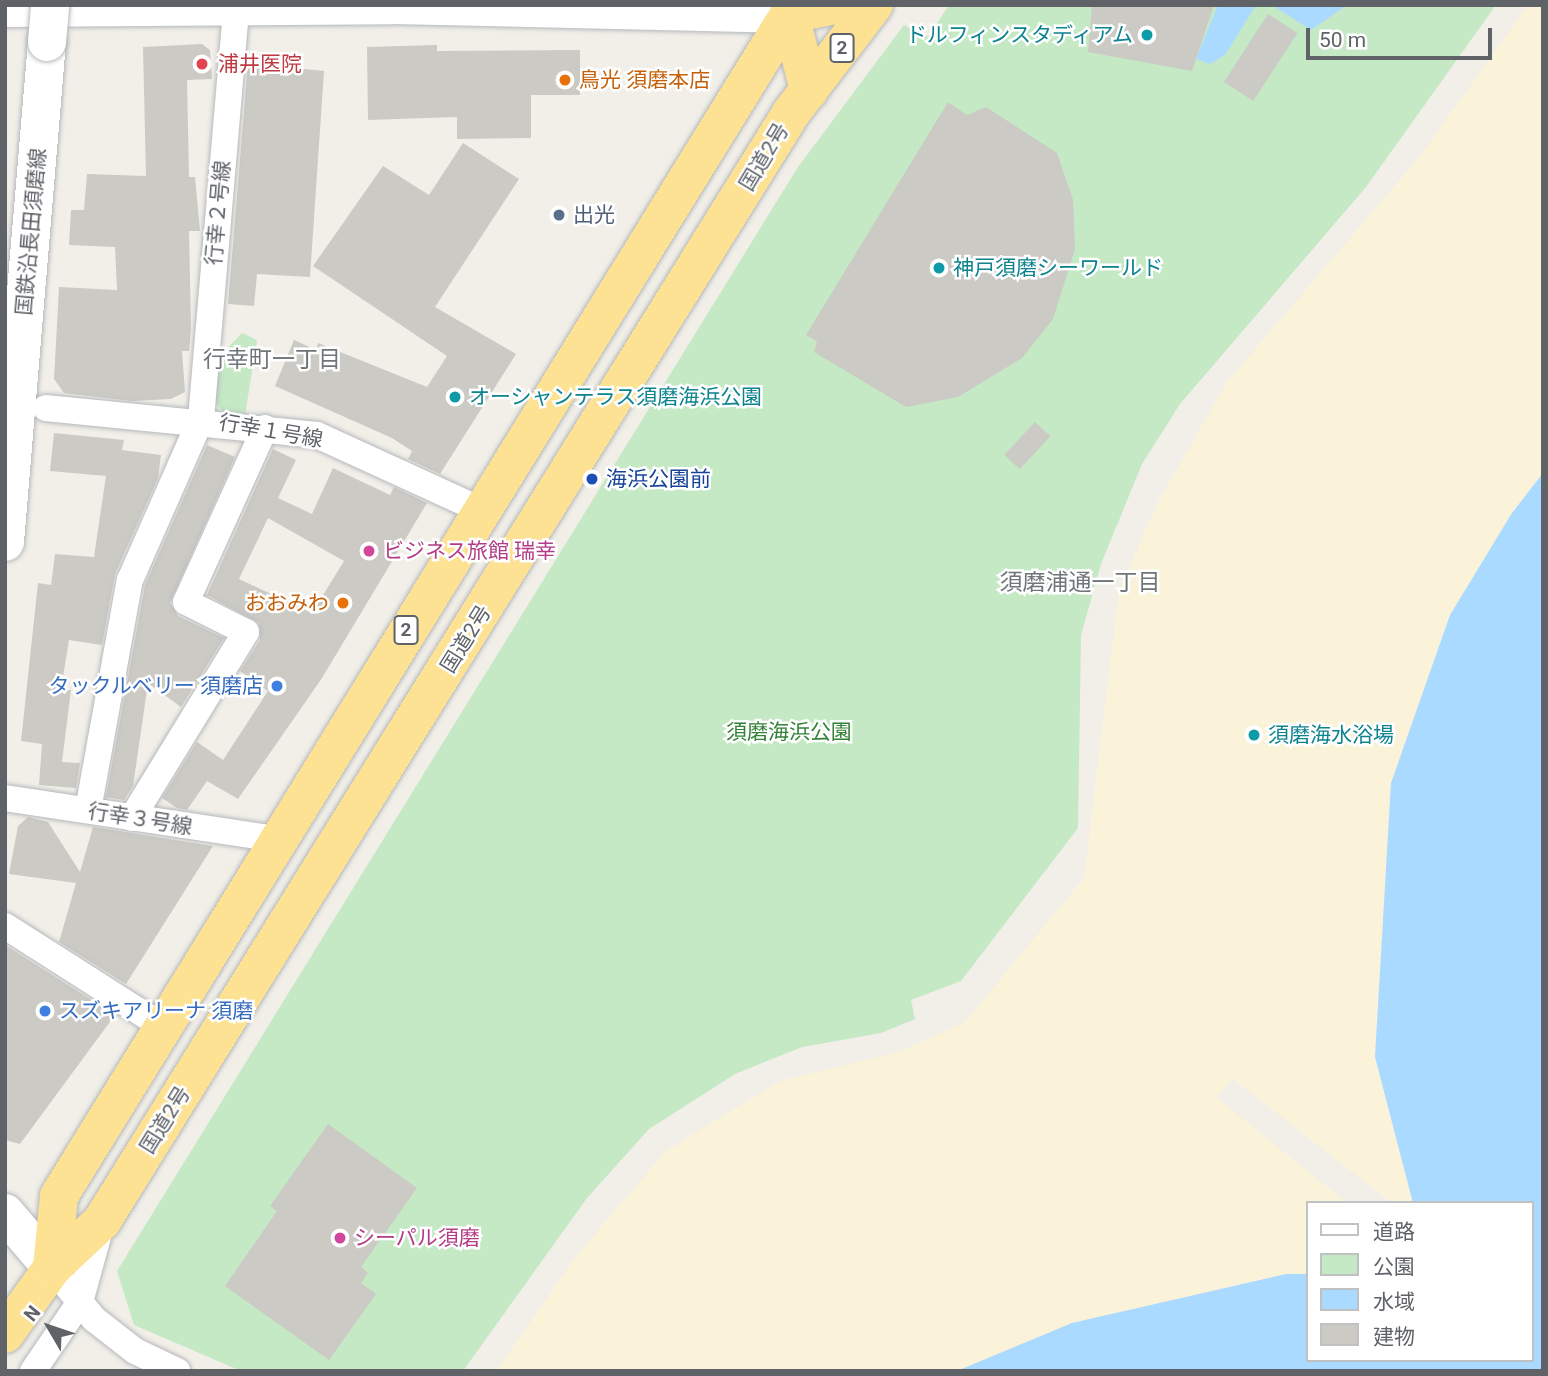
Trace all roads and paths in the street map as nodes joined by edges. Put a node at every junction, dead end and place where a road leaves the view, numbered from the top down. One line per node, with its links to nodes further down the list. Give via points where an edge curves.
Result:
1 (393, 5): 4 (street); 5 (street)
2 (836, 5): 7 (highway, 2)
3 (874, 5): 9 (highway, 国道2号 / 2)
4 (236, 6): 6 (street); 11 (street, 行幸２号線)
5 (606, 6): 7 (street)
6 (5, 8)
7 (792, 9): 9 (highway); 13 (highway, 国道2号 / 2)
8 (48, 24): 14 (street, 国鉄沿長田須磨線)
9 (808, 91): 22 (highway, 国道2号 / 2)
10 (46, 408): 11 (street, 行幸１号線)
11 (201, 419): 12 (street, 行幸１号線); 16 (street, 行幸２号線, via 130,580)
12 (265, 428): 13 (street, 行幸１号線, via 317,435); 17 (street, via 186,602 246,632)
13 (481, 510): 18 (highway, 国道2号 / 2)
14 (5, 542)
15 (5, 798): 16 (street, 行幸３号線)
16 (88, 810): 17 (street, 行幸３号線)
17 (132, 818): 18 (street, 行幸３号線)
18 (275, 839): 20 (highway, 国道2号 / 2)
19 (5, 926): 20 (street)
20 (162, 1026): 23 (highway, 国道2号 / 2, via 59,1196)
21 (5, 1213): 23 (street)
22 (102, 1221): 23 (highway, 国道2号 / 2); 24 (street)
23 (52, 1268): 24 (street); 25 (highway, 国道2号 / 2)
24 (80, 1302): 26 (street); 27 (street, via 135,1351)
25 (5, 1334)
26 (33, 1371)
27 (177, 1371)

